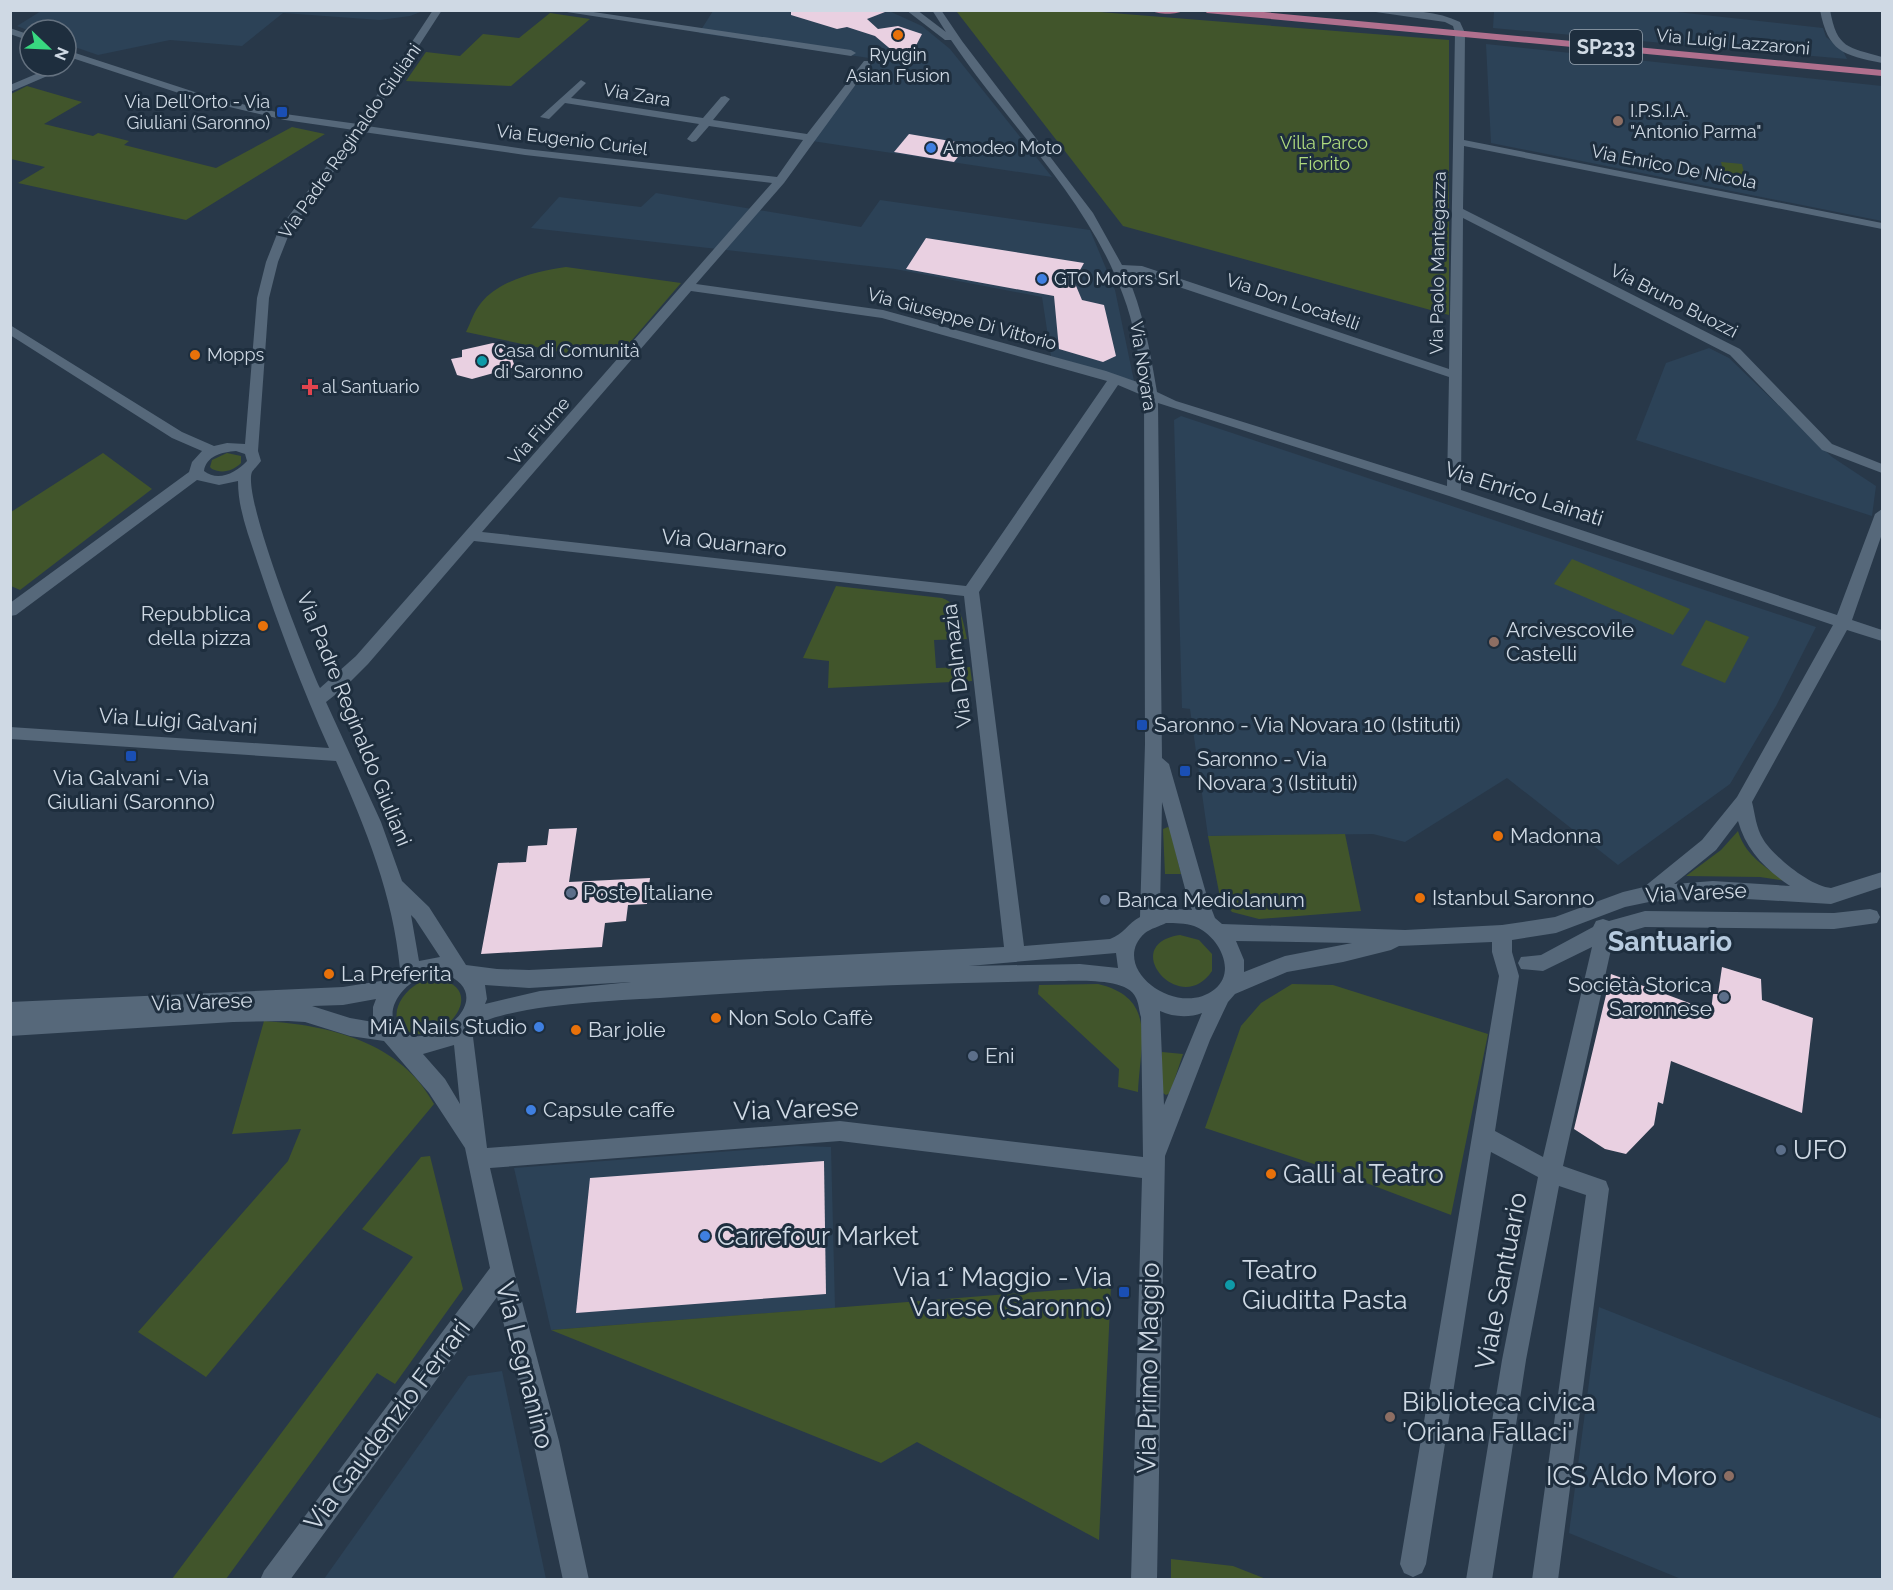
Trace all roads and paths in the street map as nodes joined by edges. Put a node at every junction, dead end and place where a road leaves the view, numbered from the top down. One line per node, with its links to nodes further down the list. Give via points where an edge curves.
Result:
1 (438, 10): 28 (street, Via Padre Reginaldo Giuliani)
2 (558, 10): 14 (street)
3 (910, 10): 13 (street, Via Novara)
4 (936, 10): 13 (street, Via Novara)
5 (1154, 10): 6 (main road)
6 (1181, 10)
7 (1207, 10): 11 (main road, Via Luigi Lazzaroni / SP233)
8 (1267, 10): 11 (main road, Via Luigi Lazzaroni / SP233)
9 (1366, 10): 12 (street, via 1441,18 1457,24)
10 (1825, 10): 18 (street, via 1836,42)
11 (1330, 22): 12 (main road, Via Luigi Lazzaroni / SP233)
12 (1460, 33): 20 (main road, Via Luigi Lazzaroni / SP233); 31 (street, Via Paolo Mantegazza)
13 (958, 44): 35 (street, Via Novara, via 1089,215)
14 (851, 53)
15 (78, 57): 16 (street, Via Eugenio Curiel)
16 (81, 58): 17 (street); 28 (street, Via Eugenio Curiel, via 236,107)
17 (78, 59)
18 (1882, 60)
19 (867, 63): 29 (street, Via Fiume)
20 (1882, 73)
21 (35, 78): 23 (street)
22 (581, 83): 25 (street, Via Zara)
23 (10, 89)
24 (725, 99): 27 (street)
25 (563, 100): 26 (street, Via Zara); 27 (street, Via Zara)
26 (545, 117)
27 (706, 122): 29 (street, Via Zara); 30 (street)
28 (360, 129): 32 (street, Via Eugenio Curiel); 41 (street, Via Padre Reginaldo Giuliani, via 285,230 272,262 264,298)
29 (810, 138): 32 (street, Via Fiume)
30 (692, 139)
31 (1458, 142): 33 (street, Via Paolo Mantegazza); 34 (street, Via Enrico De Nicola)
32 (780, 182): 36 (street, Via Fiume)
33 (1457, 210): 38 (street, Via Paolo Mantegazza); 47 (street, Via Bruno Buozzi, via 1736,352 1827,447)
34 (1882, 226)
35 (1118, 268): 38 (street, Via Don Locatelli, via 1138,269); 40 (street, Via Novara, via 1143,345)
36 (688, 287): 39 (street, Via Giuseppe Di Vittorio, via 872,311); 53 (street, Via Fiume)
37 (10, 329): 42 (street)
38 (1455, 375): 50 (street, Via Paolo Mantegazza)
39 (1114, 380): 40 (street, Via Giuseppe Di Vittorio); 54 (street, Via Dalmazia)
40 (1151, 395): 50 (street, Via Enrico Lainati); 60 (street, Via Novara)
41 (255, 418): 43 (street); 45 (street, Via Padre Reginaldo Giuliani)
42 (177, 435): 44 (street); 46 (street)
43 (231, 447): 44 (street); 45 (street)
44 (214, 451): 46 (street)
45 (251, 451): 48 (street, Via Padre Reginaldo Giuliani, via 254,461)
46 (199, 466): 49 (street, via 200,477); 55 (street)
47 (1882, 469)
48 (245, 471): 49 (street); 51 (street, Via Padre Reginaldo Giuliani)
49 (214, 480): 51 (street)
50 (1454, 493): 56 (street, Via Enrico Lainati)
51 (245, 502): 58 (street, Via Padre Reginaldo Giuliani)
52 (1882, 514): 56 (street)
53 (472, 536): 54 (street, Via Quarnaro); 58 (street, Via Fiume, via 350,672)
54 (971, 592): 74 (street, Via Dalmazia)
55 (10, 611)
56 (1843, 622): 57 (street, Via Enrico Lainati); 62 (street)
57 (1882, 636)
58 (316, 700): 61 (street, Via Padre Reginaldo Giuliani)
59 (10, 733): 61 (street, Via Luigi Galvani)
60 (1154, 744): 68 (street, Via Novara); 69 (street, Via Novara, via 1198,900)
61 (342, 755): 64 (street, Via Padre Reginaldo Giuliani)
62 (1743, 802): 65 (street, via 1709,845); 66 (street, via 1754,840 1764,854)
63 (1882, 880): 66 (street, Via Varese, via 1845,893)
64 (395, 886): 76 (street, Via Padre Reginaldo Giuliani, via 422,914); 77 (street, Via Padre Reginaldo Giuliani)
65 (1649, 894): 66 (street, Via Varese, via 1713,889); 71 (street, Via Varese, via 1556,925)
66 (1822, 896)
67 (1870, 917): 70 (street, via 1834,921 1656,919)
68 (1150, 919): 69 (street, via 1179,915); 73 (street)
69 (1213, 928): 72 (street, Via Varese, via 1274,935); 80 (street, via 1228,942 1235,966 1234,977)
70 (1604, 929): 75 (street, via 1544,963); 88 (street)
71 (1502, 933): 72 (street, Via Varese); 85 (street, Viale Santuario, via 1502,952 1509,976)
72 (1406, 938): 80 (street, Via Varese, via 1292,962)
73 (1127, 941): 74 (street, via 1110,947); 79 (street, via 1125,967)
74 (1015, 955): 76 (street, via 529,979 497,978)
75 (1528, 963)
76 (462, 970): 77 (street, via 442,965); 82 (street, via 475,982 478,994 477,1006)
77 (410, 973): 78 (street)
78 (393, 988): 81 (street, Via Varese, via 343,996); 84 (street, via 382,1011 383,1023)
79 (1139, 988): 80 (street, via 1160,1003 1176,1008 1207,1005); 82 (street, via 1102,974 797,979 566,997 499,1009); 87 (street, Via Primo Maggio, via 1151,1017)
80 (1224, 993): 87 (street, Via Primo Maggio, via 1200,1039)
81 (10, 1011)
82 (466, 1023): 84 (street, via 431,1045 413,1046); 86 (street, Via Legnanino)
83 (10, 1027): 84 (street, Via Varese, via 288,1012 322,1016)
84 (393, 1037): 86 (street, Via Legnanino, via 436,1086 461,1122)
85 (1483, 1136): 88 (street, Viale Santuario); 90 (street, Viale Santuario)
86 (476, 1154): 87 (street, Via Varese, via 840,1131); 89 (street, Via Legnanino)
87 (1153, 1163): 93 (street, Via Primo Maggio)
88 (1550, 1172): 94 (street, Viale Santuario, via 1514,1360); 95 (street, Viale Santuario, via 1598,1189)
89 (502, 1271): 91 (street, Via Gaudenzio Ferrari); 92 (street, Via Legnanino, via 546,1441)
90 (1413, 1564)
91 (273, 1580)
92 (576, 1580)
93 (1144, 1580)
94 (1479, 1580)
95 (1545, 1580)

